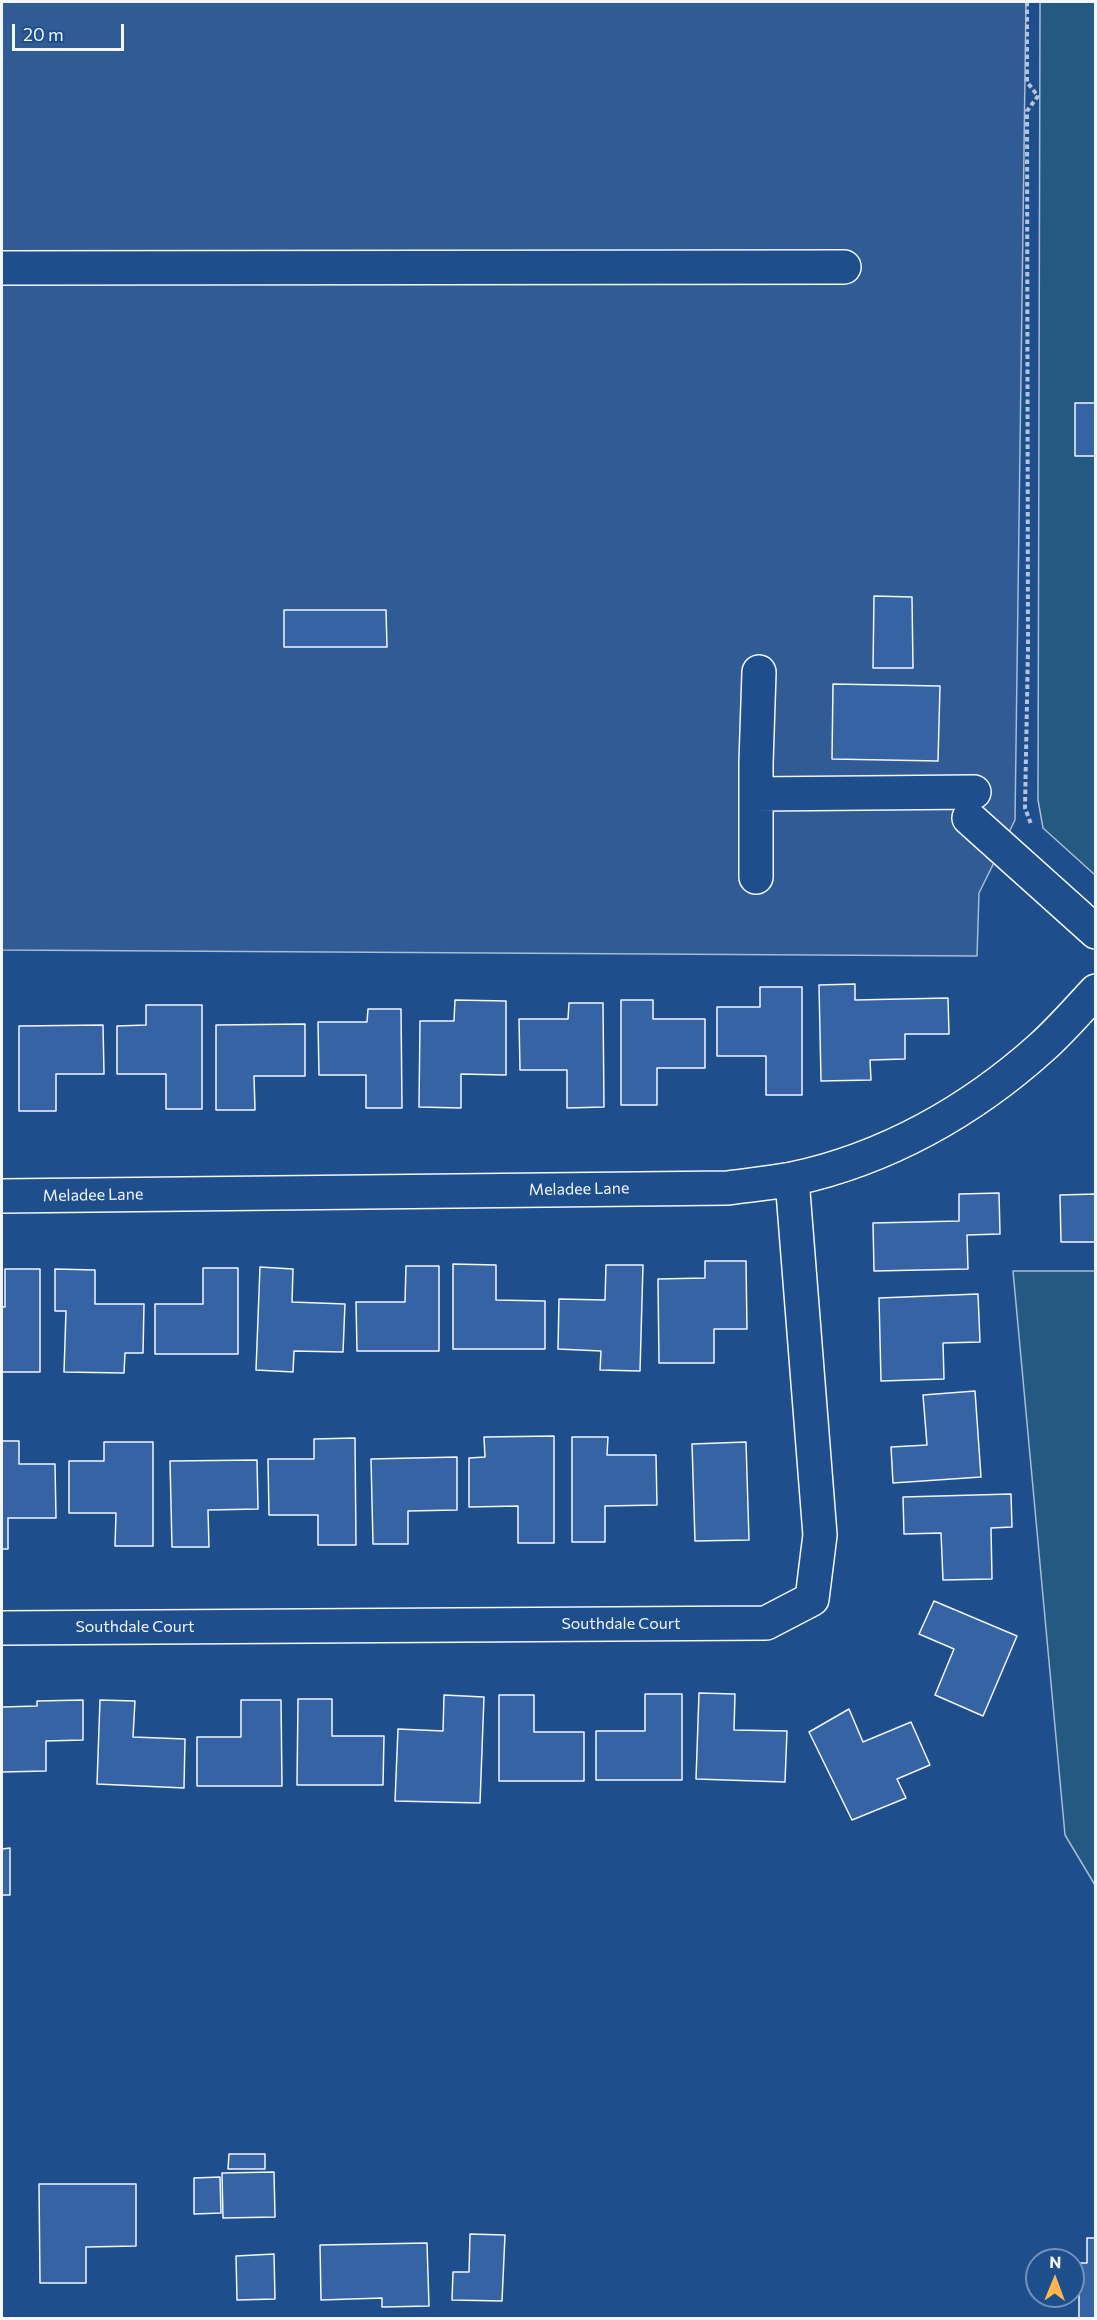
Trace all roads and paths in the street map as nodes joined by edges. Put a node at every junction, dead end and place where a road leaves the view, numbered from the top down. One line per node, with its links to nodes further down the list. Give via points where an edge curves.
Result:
1 (1027, 2): 6 (path, via 1027,82 1038,96 1027,111 1025,808)
2 (844, 267): 3 (street)
3 (2, 268)
4 (759, 672): 5 (street)
5 (756, 794): 7 (street); 8 (street, via 971,805)
6 (1033, 830)
7 (756, 877)
8 (1095, 932)
9 (1095, 991): 10 (street, Meladee Lane, via 1044,1046 988,1092 935,1126 869,1156)
10 (792, 1179): 11 (street, Meladee Lane, via 729,1188); 12 (street, Southdale Court, via 820,1535 812,1599 766,1623)
11 (2, 1196)
12 (2, 1628)

